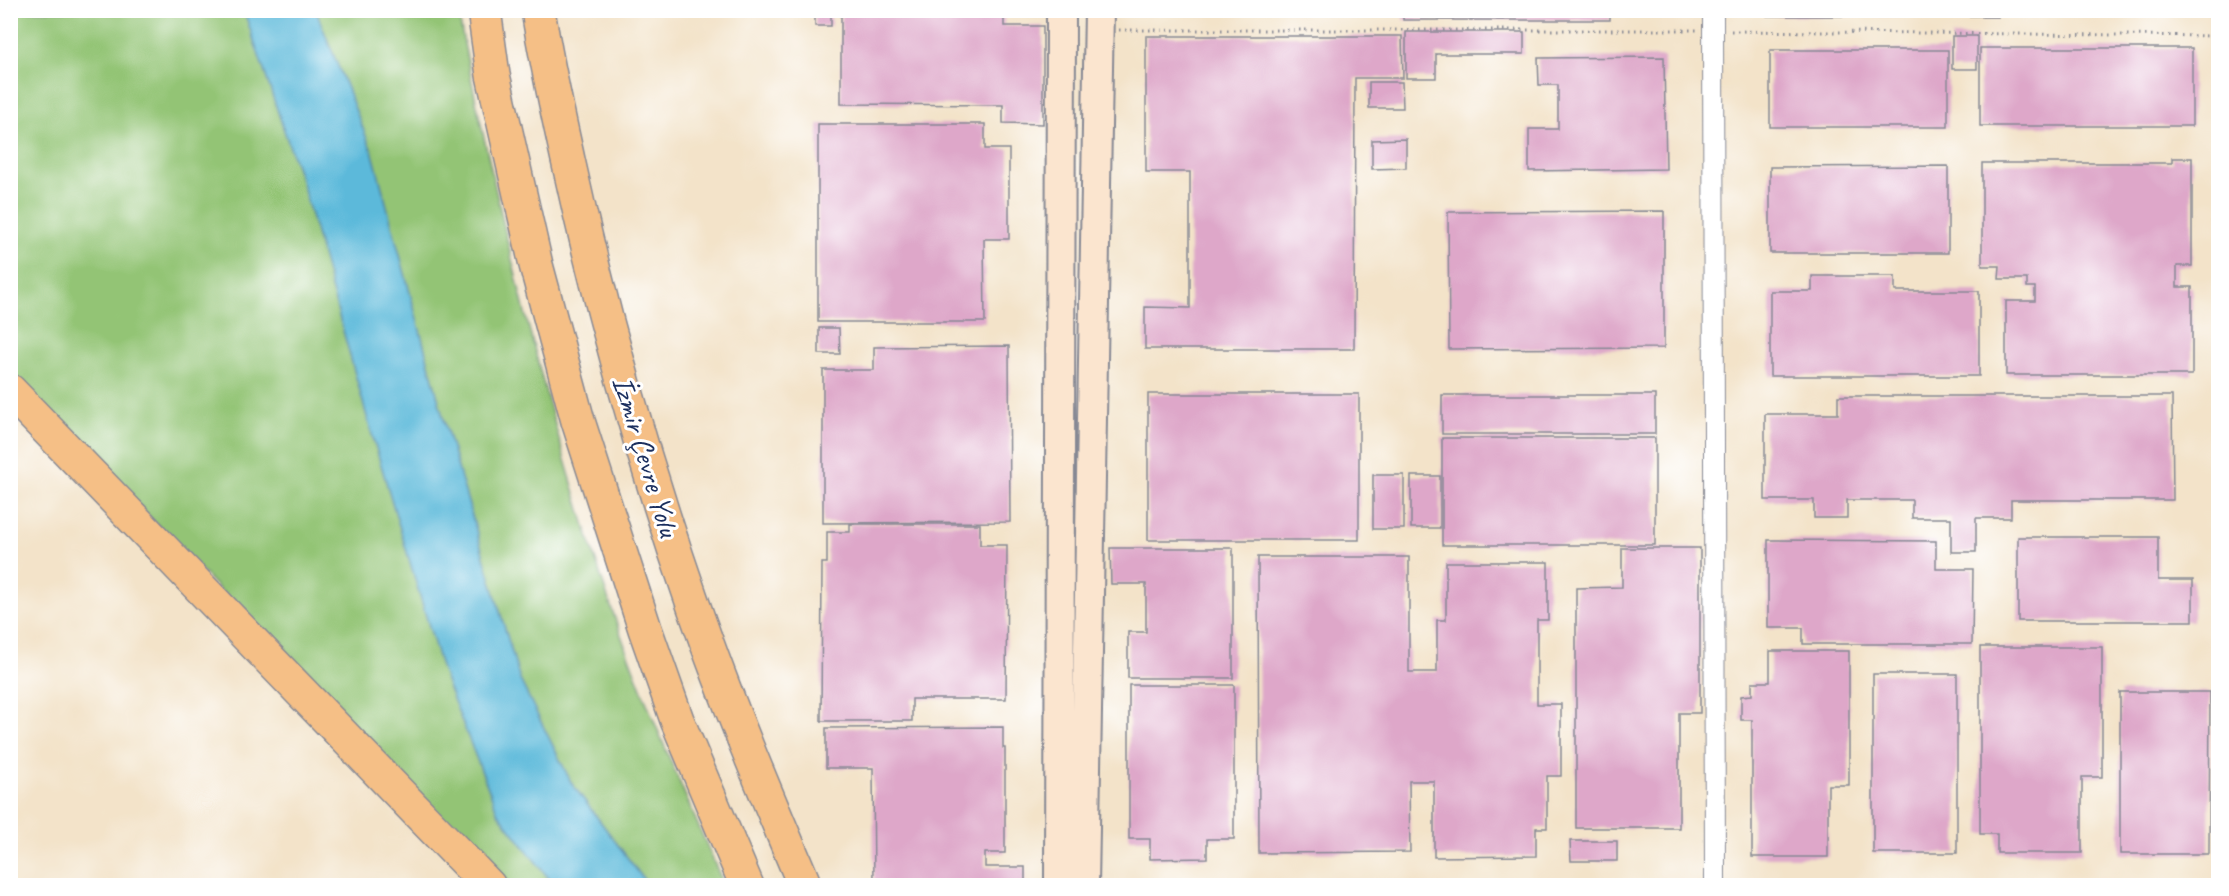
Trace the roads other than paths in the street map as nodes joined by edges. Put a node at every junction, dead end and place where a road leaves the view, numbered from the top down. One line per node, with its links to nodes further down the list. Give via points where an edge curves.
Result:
1 (484, 10): 8 (highway, İzmir Çevre Yolu, via 493,75 536,265 578,421 677,720)
2 (538, 10): 9 (highway, İzmir Çevre Yolu, via 590,261 626,393 694,607 763,788)
3 (1061, 10): 10 (street)
4 (1713, 10): 12 (street)
5 (1099, 20): 11 (street)
6 (10, 391): 7 (highway)
7 (489, 885)
8 (747, 885)
9 (805, 885)
10 (1059, 885)
11 (1084, 885)
12 (1715, 885)

